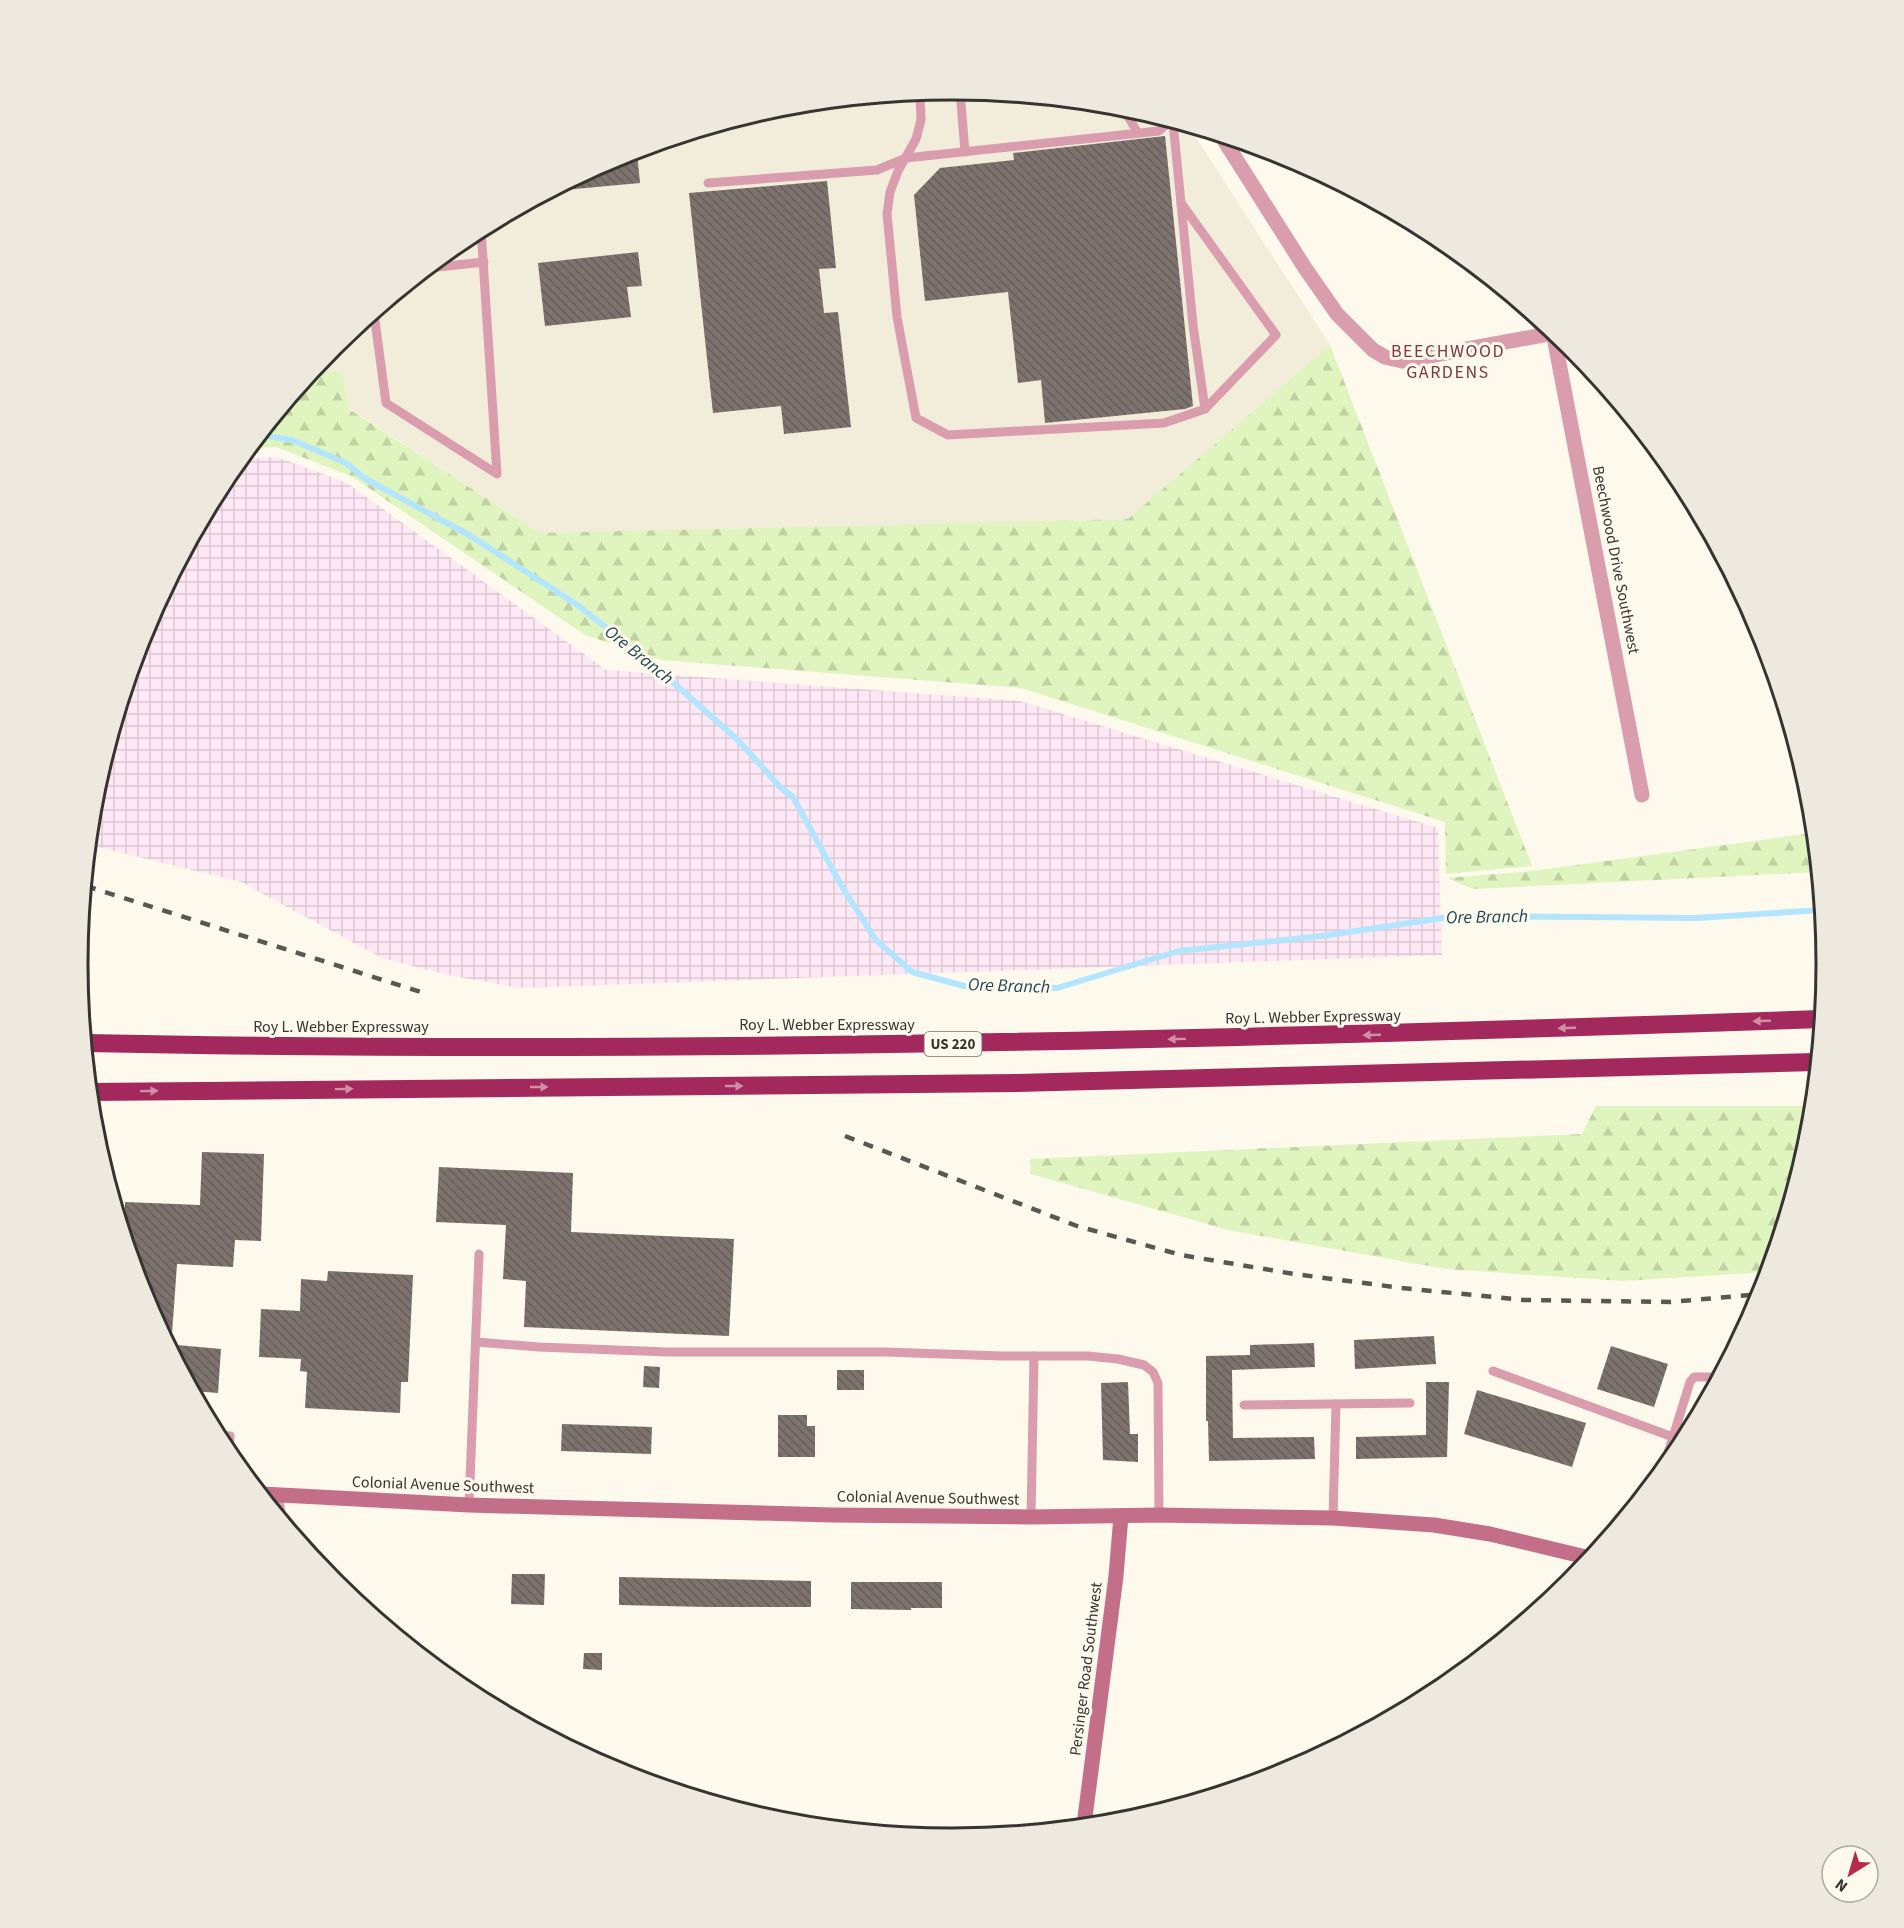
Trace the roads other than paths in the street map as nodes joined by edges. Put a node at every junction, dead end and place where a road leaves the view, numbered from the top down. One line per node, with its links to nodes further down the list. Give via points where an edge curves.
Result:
1 (961, 100): 8 (lane)
2 (920, 101): 9 (lane, via 921,120)
3 (1130, 119): 6 (lane)
4 (1164, 127): 6 (lane)
5 (1173, 129): 11 (lane)
6 (1138, 133): 8 (lane)
7 (1227, 145): 16 (street, via 1337,314 1373,350 1402,361)
8 (965, 152): 9 (lane)
9 (906, 158): 10 (lane, via 877,170); 18 (lane, via 890,192 887,214 897,317 916,418 948,435 1164,423)
10 (708, 183)
11 (1181, 203): 18 (lane); 18 (lane, via 1276,335)
12 (482, 240): 13 (lane)
13 (484, 262): 14 (lane); 15 (lane, via 497,474 386,403)
14 (444, 266)
15 (375, 322)
16 (1542, 334)
17 (1556, 346): 19 (street, Beechwood Drive Southwest)
18 (1204, 409)
19 (1642, 795)
20 (1814, 1019): 21 (highway, Roy L. Webber Expressway / US 220, one-way to 21, via 1382,1035 976,1043 456,1047)
21 (92, 1043)
22 (1810, 1062): 23 (highway, one-way to 22, via 1017,1083)
23 (98, 1092)
24 (479, 1254): 25 (lane)
25 (476, 1342): 26 (lane, via 668,1352); 37 (lane)
26 (1034, 1356): 38 (lane, via 1118,1359 1144,1365 1153,1372 1158,1383); 40 (lane)
27 (1493, 1371): 32 (lane)
28 (1710, 1377): 32 (lane, via 1694,1377 1690,1382)
29 (1410, 1403): 30 (lane)
30 (1335, 1404): 31 (lane); 41 (lane)
31 (1244, 1405)
32 (1673, 1437): 33 (lane)
33 (1672, 1442)
34 (271, 1495): 35 (main road, Colonial Avenue Southwest)
35 (279, 1496): 36 (lane); 37 (main road, Colonial Avenue Southwest)
36 (279, 1505)
37 (470, 1505): 40 (main road, Colonial Avenue Southwest)
38 (1159, 1515): 39 (main road, Colonial Avenue Southwest); 41 (main road, Colonial Avenue Southwest)
39 (1121, 1516): 40 (main road, Colonial Avenue Southwest); 43 (main road, Persinger Road Southwest)
40 (1031, 1517)
41 (1334, 1518): 42 (main road, Colonial Avenue Southwest, via 1434,1524)
42 (1581, 1555)
43 (1085, 1817)

